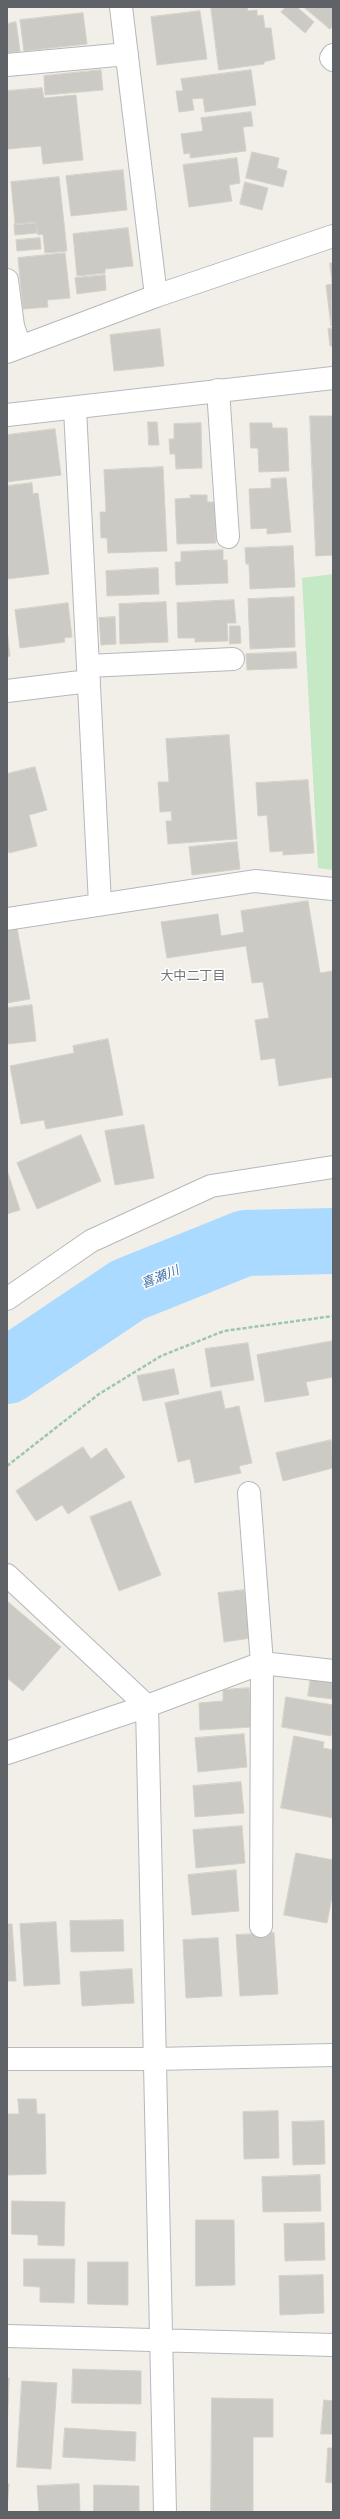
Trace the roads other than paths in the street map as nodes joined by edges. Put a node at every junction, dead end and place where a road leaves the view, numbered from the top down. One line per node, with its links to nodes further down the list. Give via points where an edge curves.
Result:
1 (121, 7): 2 (street)
2 (127, 54): 5 (street); 8 (street)
3 (333, 55): 4 (street)
4 (333, 60)
5 (7, 65)
6 (333, 236): 8 (street)
7 (7, 280): 9 (street, via 13,326)
8 (156, 296): 9 (street)
9 (13, 350)
10 (333, 378): 11 (street)
11 (218, 390): 12 (street); 14 (street)
12 (75, 409): 13 (street); 16 (street)
13 (7, 415)
14 (228, 537)
15 (233, 659): 16 (street)
16 (89, 673): 17 (street); 19 (street)
17 (7, 691)
18 (333, 889): 19 (street, via 255,880)
19 (100, 904): 20 (street)
20 (7, 919)
21 (333, 1167): 22 (street, via 211,1186 91,1241)
22 (7, 1299)
23 (249, 1493): 25 (street)
24 (7, 1575): 27 (street)
25 (262, 1663): 26 (street); 27 (street); 29 (street)
26 (333, 1671)
27 (147, 1706): 28 (street); 32 (street)
28 (7, 1753)
29 (260, 1926)
30 (333, 2055): 32 (street)
31 (7, 2059): 32 (street)
32 (155, 2059): 34 (street)
33 (7, 2336): 34 (street)
34 (163, 2339): 35 (street); 36 (street)
35 (333, 2345)
36 (165, 2512)

